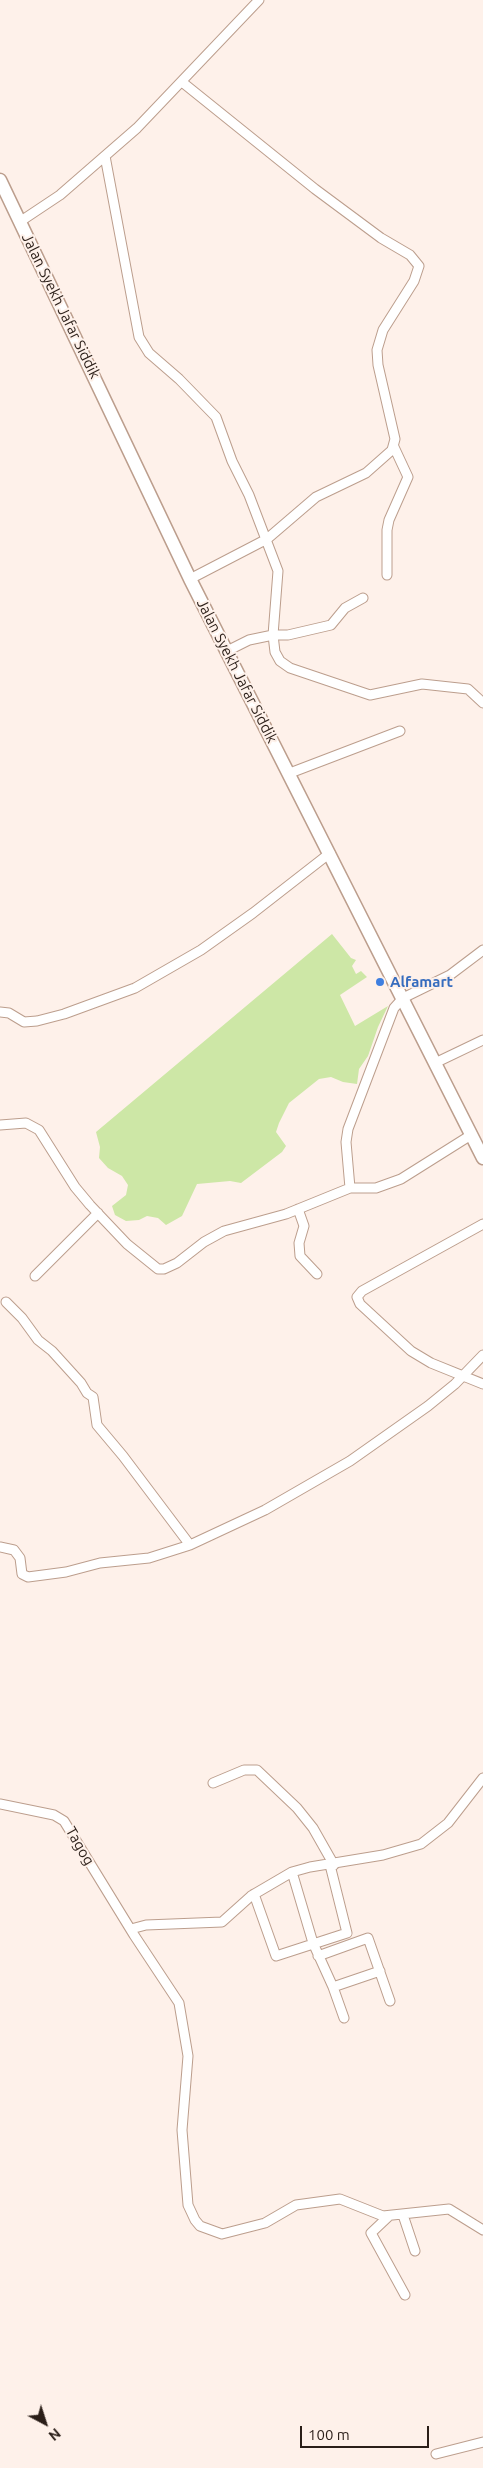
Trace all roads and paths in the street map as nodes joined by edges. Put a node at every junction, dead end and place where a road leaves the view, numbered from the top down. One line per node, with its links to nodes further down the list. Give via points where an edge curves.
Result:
1 (259, 0): 2 (street)
2 (182, 82): 3 (street, via 138,128); 6 (street, via 315,189 417,262 414,281 382,330 377,350)
3 (105, 156): 5 (street, via 60,195); 7 (street, via 139,337 149,353 216,417)
4 (0, 180): 5 (main road, Jalan Syekh Jafar Siddik)
5 (21, 221): 9 (main road, Jalan Syekh Jafar Siddik)
6 (394, 447): 7 (street, via 366,473 316,497); 8 (street, via 408,477 393,508 387,530)
7 (267, 539): 9 (street); 11 (street, via 278,570)
8 (387, 575)
9 (190, 579): 12 (main road, Jalan Syekh Jafar Siddik)
10 (363, 598): 11 (street, via 345,608 331,625 288,635)
11 (273, 635): 12 (street, via 249,640); 13 (street, via 277,657 284,665 366,694 374,696 417,684 430,685 471,690)
12 (227, 651): 15 (main road, Jalan Syekh Jafar Siddik)
13 (483, 703)
14 (400, 731): 15 (street)
15 (290, 773): 16 (main road, Jalan Syekh Jafar Siddik)
16 (330, 853): 18 (main road, Jalan Syekh Jafar Siddik); 19 (street, via 201,950 135,988 37,1021 24,1022 9,1013)
17 (483, 950): 18 (street, via 450,975)
18 (403, 998): 21 (main road, Jalan Syekh Jafar Siddik); 25 (street, via 392,1012 348,1129)
19 (0, 1012)
20 (483, 1040): 21 (street)
21 (435, 1063): 23 (main road, Jalan Syekh Jafar Siddik)
22 (0, 1125): 27 (street, via 26,1123 43,1133 76,1187)
23 (472, 1135): 24 (main road, Jalan Syekh Jafar Siddik); 25 (street, via 400,1180 376,1188)
24 (483, 1158)
25 (350, 1188): 26 (street)
26 (298, 1209): 27 (street, via 224,1231 164,1269 151,1265); 29 (street, via 304,1226 299,1243 300,1256)
27 (98, 1213): 30 (street)
28 (483, 1224): 33 (street, via 362,1291 357,1297 360,1304 411,1351)
29 (317, 1274)
30 (35, 1276)
31 (6, 1302): 35 (street, via 93,1397 97,1425)
32 (483, 1355): 33 (street)
33 (463, 1376): 34 (street); 35 (street, via 407,1423 350,1461 265,1510)
34 (483, 1384)
35 (190, 1545): 36 (street, via 149,1558 100,1563 28,1578 22,1574 20,1558 14,1550)
36 (0, 1547)
37 (483, 1778): 40 (street, via 448,1823 421,1844)
38 (213, 1783): 40 (street, via 244,1770 257,1770 313,1828)
39 (0, 1804): 43 (street, Tagog, via 47,1813 64,1820)
40 (332, 1865): 41 (street); 44 (street, via 347,1933)
41 (292, 1872): 42 (street); 44 (street)
42 (254, 1894): 43 (street, via 222,1922 146,1925); 44 (street, via 276,1956)
43 (131, 1929): 51 (street, Tagog, via 171,1989 180,2009 188,2056 182,2130 188,2205 195,2220 209,2231 222,2234 265,2223 296,2204 340,2199)
44 (313, 1943): 45 (street)
45 (318, 1956): 46 (street, via 368,1938); 47 (street)
46 (380, 1971): 47 (street); 48 (street)
47 (333, 1987): 49 (street)
48 (390, 2001)
49 (344, 2018)
50 (403, 2215): 51 (street); 52 (street, via 449,2209); 53 (street)
51 (389, 2216): 54 (street, via 371,2233)
52 (483, 2230)
53 (415, 2251)
54 (405, 2296)
55 (483, 2442): 56 (street)
56 (436, 2454)

